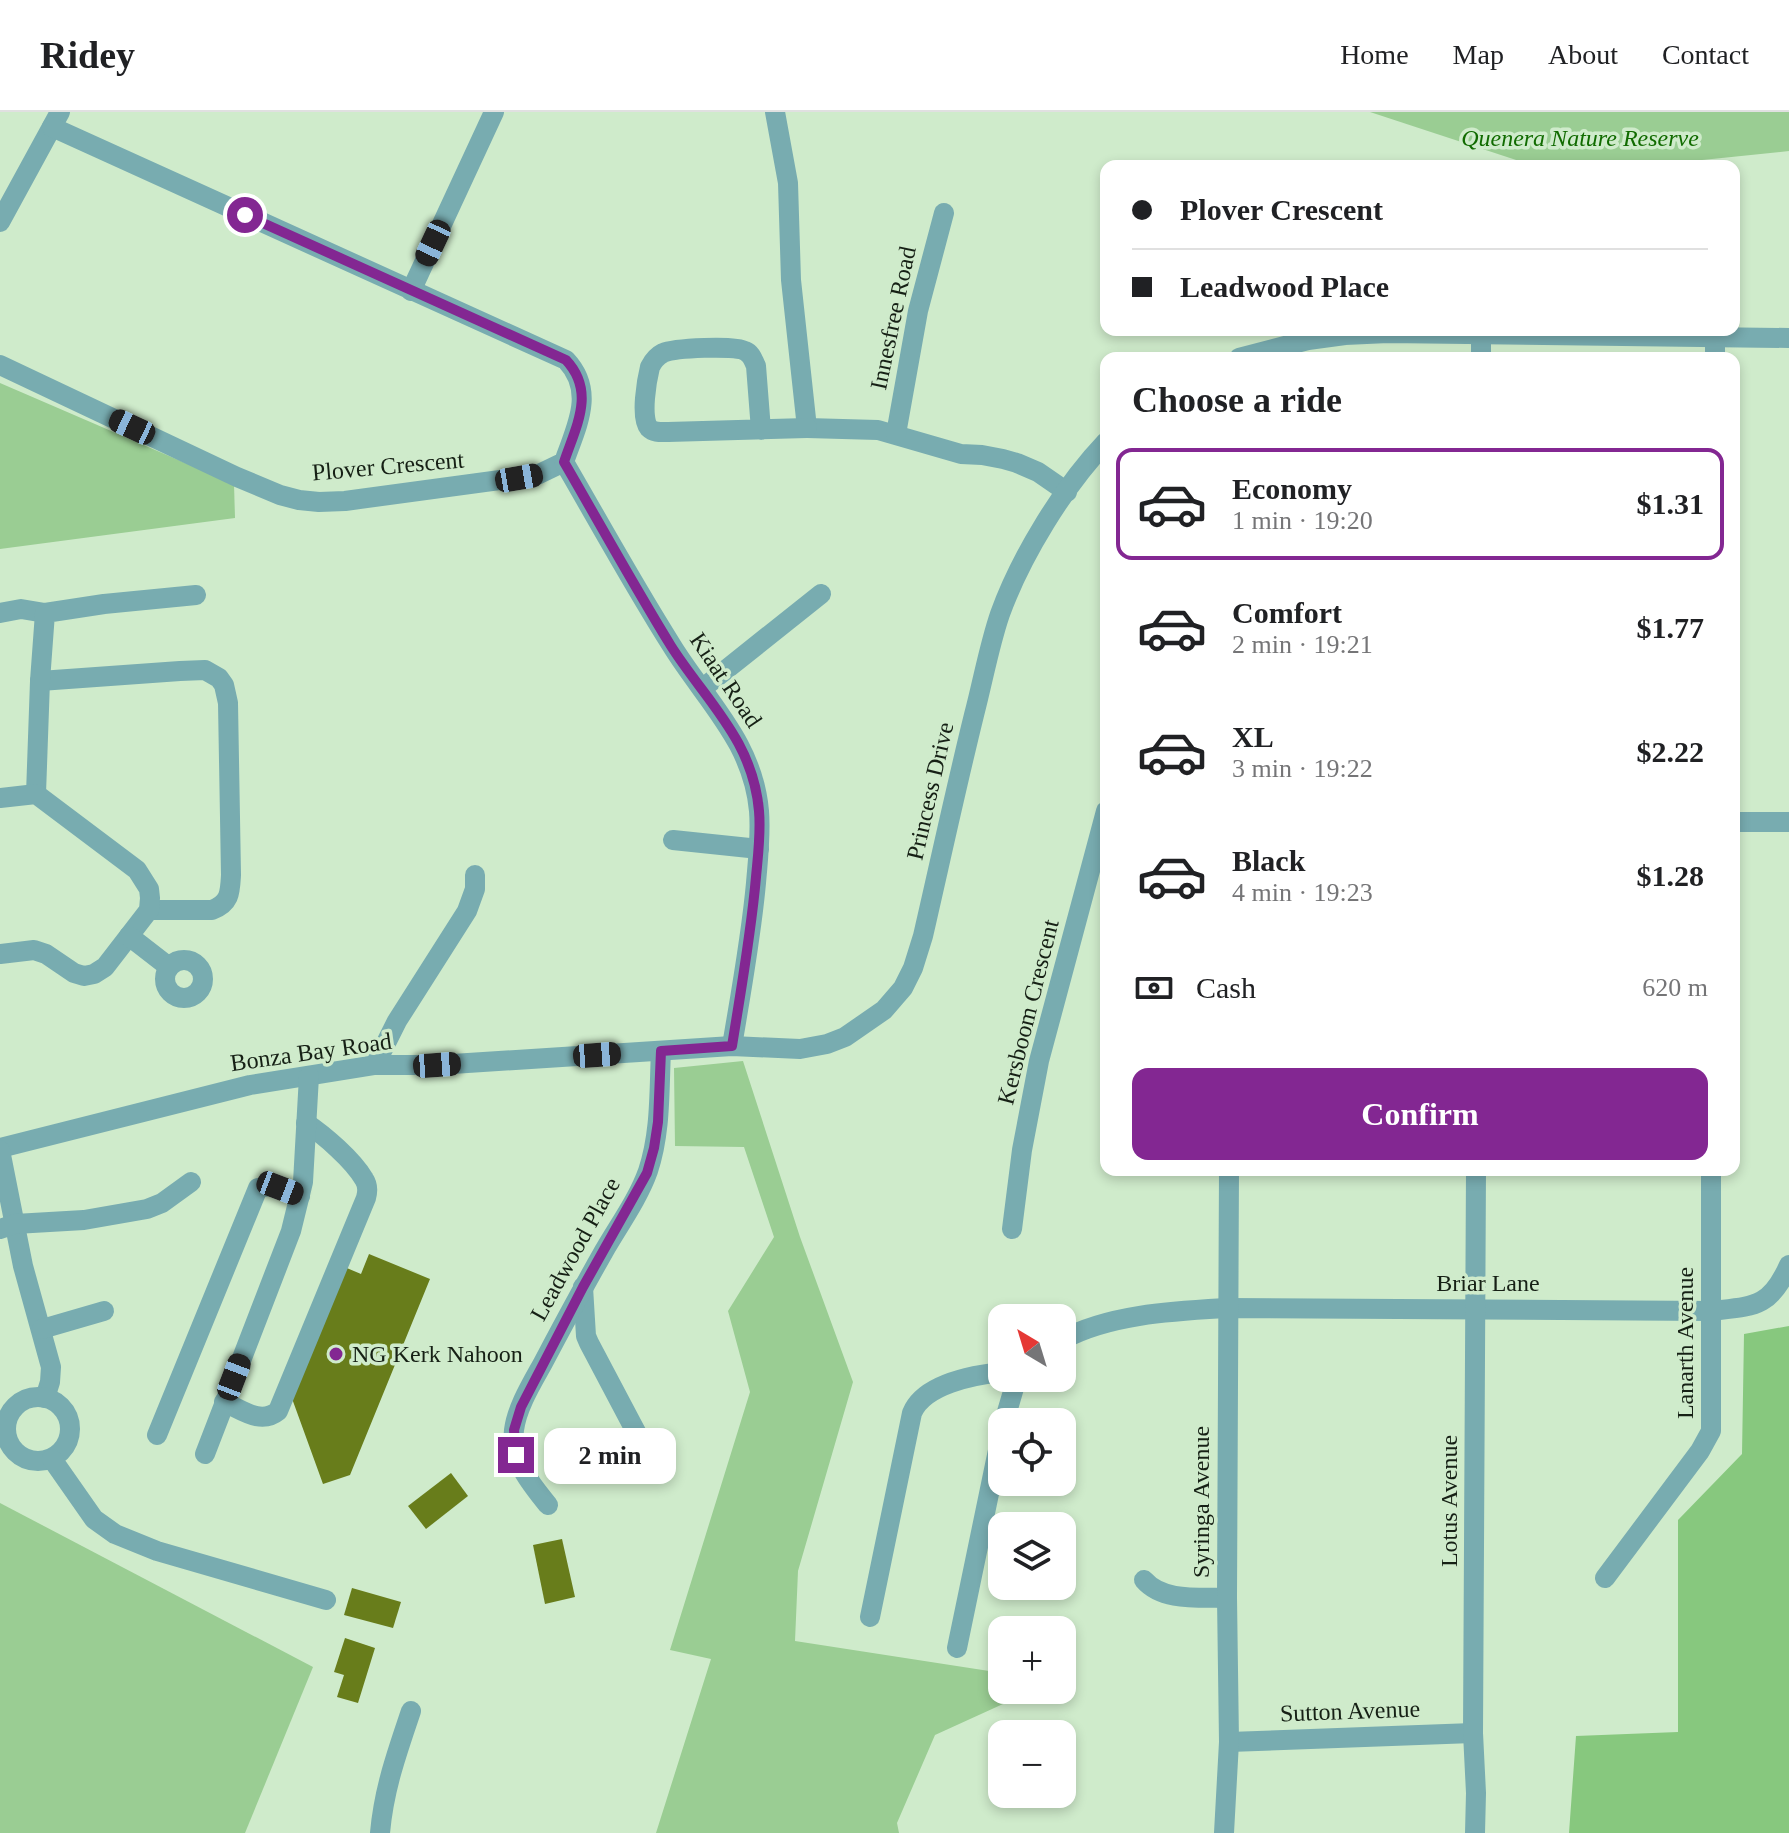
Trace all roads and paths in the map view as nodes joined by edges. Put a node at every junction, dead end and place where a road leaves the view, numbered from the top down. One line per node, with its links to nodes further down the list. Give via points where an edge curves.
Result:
1 (494, 112): 6 (street)
2 (775, 112): 14 (street, via 788,183 791,280)
3 (56, 120): 5 (street); 6 (street)
4 (944, 213): 16 (street, Innesfree Road, via 918,311)
5 (0, 222)
6 (411, 291): 18 (street, via 566,360 577,372 583,397)
7 (1338, 336): 11 (street)
8 (1542, 336): 9 (street)
9 (1715, 336): 10 (street); 12 (street)
10 (1789, 338)
11 (1262, 352)
12 (1715, 352)
13 (0, 365): 18 (street, Plover Crescent, via 237,477 299,500 345,501 519,478)
14 (807, 428): 15 (street); 16 (street)
15 (761, 430): 15 (street, via 650,430 644,418 654,360 674,349 745,350 756,366)
16 (896, 434): 19 (street, via 961,454 1017,463)
17 (1100, 448): 19 (street, Princess Drive)
18 (564, 462): 25 (street, Kiaat Road, via 674,650)
19 (1067, 492): 38 (street, Princess Drive, via 1024,561 1000,613 923,936 903,988 872,1019 827,1044 800,1049)
20 (821, 594): 25 (street)
21 (196, 595): 23 (street)
22 (0, 613): 23 (street)
23 (45, 613): 24 (street)
24 (40, 681): 26 (street); 34 (street, via 205,670 224,685 229,894 212,910)
25 (703, 688): 32 (street, Kiaat Road, via 748,765 759,811)
26 (36, 794): 27 (street); 34 (street, via 137,870 149,889)
27 (0, 798)
28 (1740, 822): 29 (street)
29 (1789, 822)
30 (1100, 833): 50 (street, Kersboom Crescent, via 1039,1061)
31 (673, 840): 32 (street)
32 (759, 849): 38 (street, Kiaat Road)
33 (475, 875): 40 (street, via 467,911)
34 (149, 910): 35 (street)
35 (129, 936): 36 (street, via 105,967 84,976 34,950); 37 (street)
36 (0, 954)
37 (169, 967)
38 (732, 1046): 39 (street, Bonza Bay Road)
39 (661, 1051): 40 (street, Bonza Bay Road); 52 (street, Leadwood Place, via 658,1122 647,1173)
40 (375, 1065): 41 (street, Bonza Bay Road)
41 (309, 1076): 42 (street); 43 (street, Bonza Bay Road, via 250,1085)
42 (306, 1123): 48 (street); 61 (street, via 364,1178 366,1198 278,1411 259,1417)
43 (0, 1149): 49 (street)
44 (1229, 1176): 53 (street, Syringa Avenue)
45 (1476, 1176): 54 (street, Lotus Avenue)
46 (1711, 1176): 56 (street, Lanarth Avenue)
47 (191, 1182): 49 (street, via 147,1209)
48 (300, 1196): 61 (street); 62 (street, via 270,1186 258,1188)
49 (7, 1226): 57 (street)
50 (1012, 1229)
51 (1789, 1265): 56 (street, Briar Lane, via 1770,1297 1749,1307)
52 (583, 1287): 63 (street, via 586,1336); 67 (street, Leadwood Place, via 514,1430 516,1455 527,1480)
53 (1227, 1308): 54 (street, Briar Lane); 58 (street, Briar Lane, via 1125,1319); 70 (street, Syringa Avenue)
54 (1476, 1309): 56 (street, Briar Lane); 75 (street, Lotus Avenue)
55 (104, 1311): 57 (street)
56 (1711, 1311): 68 (street, Lanarth Avenue, via 1711,1431)
57 (42, 1329): 60 (street, via 51,1367)
58 (1076, 1335)
59 (988, 1374): 72 (street, via 947,1385 916,1403)
60 (45, 1398): 65 (street, via 58,1404 70,1422 67,1443); 65 (street, via 19,1403 5,1431 21,1457)
61 (224, 1402): 64 (street)
62 (157, 1435)
63 (645, 1449)
64 (205, 1454)
65 (52, 1459): 71 (street, via 94,1519 115,1534)
66 (989, 1496): 73 (street)
67 (548, 1505)
68 (1605, 1578)
69 (1144, 1580): 70 (street, via 1174,1596)
70 (1227, 1598): 76 (street, Syringa Avenue)
71 (326, 1600)
72 (870, 1617)
73 (957, 1648)
74 (411, 1711): 77 (street, via 383,1802)
75 (1473, 1733): 76 (street, Sutton Avenue); 79 (street, Lotus Avenue)
76 (1229, 1742): 78 (street, Syringa Avenue)
77 (380, 1833)
78 (1224, 1833)
79 (1475, 1833)

